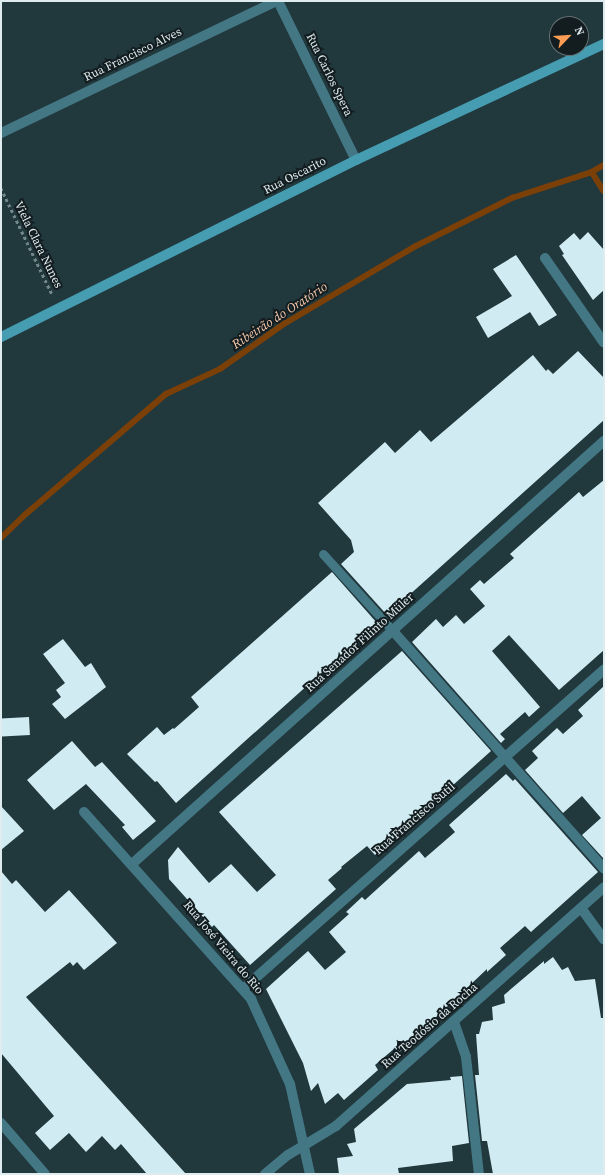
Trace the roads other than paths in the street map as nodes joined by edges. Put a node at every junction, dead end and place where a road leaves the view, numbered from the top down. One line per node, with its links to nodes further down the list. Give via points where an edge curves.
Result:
1 (277, 1): 3 (street, Rua Francisco Alves); 4 (street, Rua Carlos Spera)
2 (604, 44): 4 (main road, Rua Oscarito)
3 (1, 133)
4 (356, 160): 6 (main road, Rua Oscarito)
5 (545, 258): 7 (street)
6 (1, 337)
7 (604, 343)
8 (604, 441): 10 (street, Rua Senador Filinto Müler)
9 (323, 554): 10 (lane)
10 (393, 631): 12 (street); 14 (street, Rua Senador Filinto Müler)
11 (604, 670): 12 (street, Rua Francisco Sutil)
12 (505, 758): 15 (street); 19 (street, Rua Francisco Sutil)
13 (84, 812): 14 (street, Rua José Vieira do Rio)
14 (132, 864): 19 (street, Rua José Vieira do Rio)
15 (604, 869)
16 (604, 887): 17 (street, Rua Teodósio da Rocha)
17 (581, 908): 18 (street); 20 (street, Rua Teodósio da Rocha)
18 (604, 940)
19 (243, 989): 22 (street, Rua José Vieira do Rio, via 252,998 290,1084)
20 (454, 1022): 22 (street, Rua Teodósio da Rocha, via 336,1126); 26 (street, via 466,1057)
21 (1, 1123): 23 (street)
22 (304, 1146): 24 (street, Rua Teodósio da Rocha, via 288,1155); 25 (street, Rua José Vieira do Rio)
23 (45, 1174)
24 (265, 1174)
25 (310, 1174)
26 (479, 1174)

